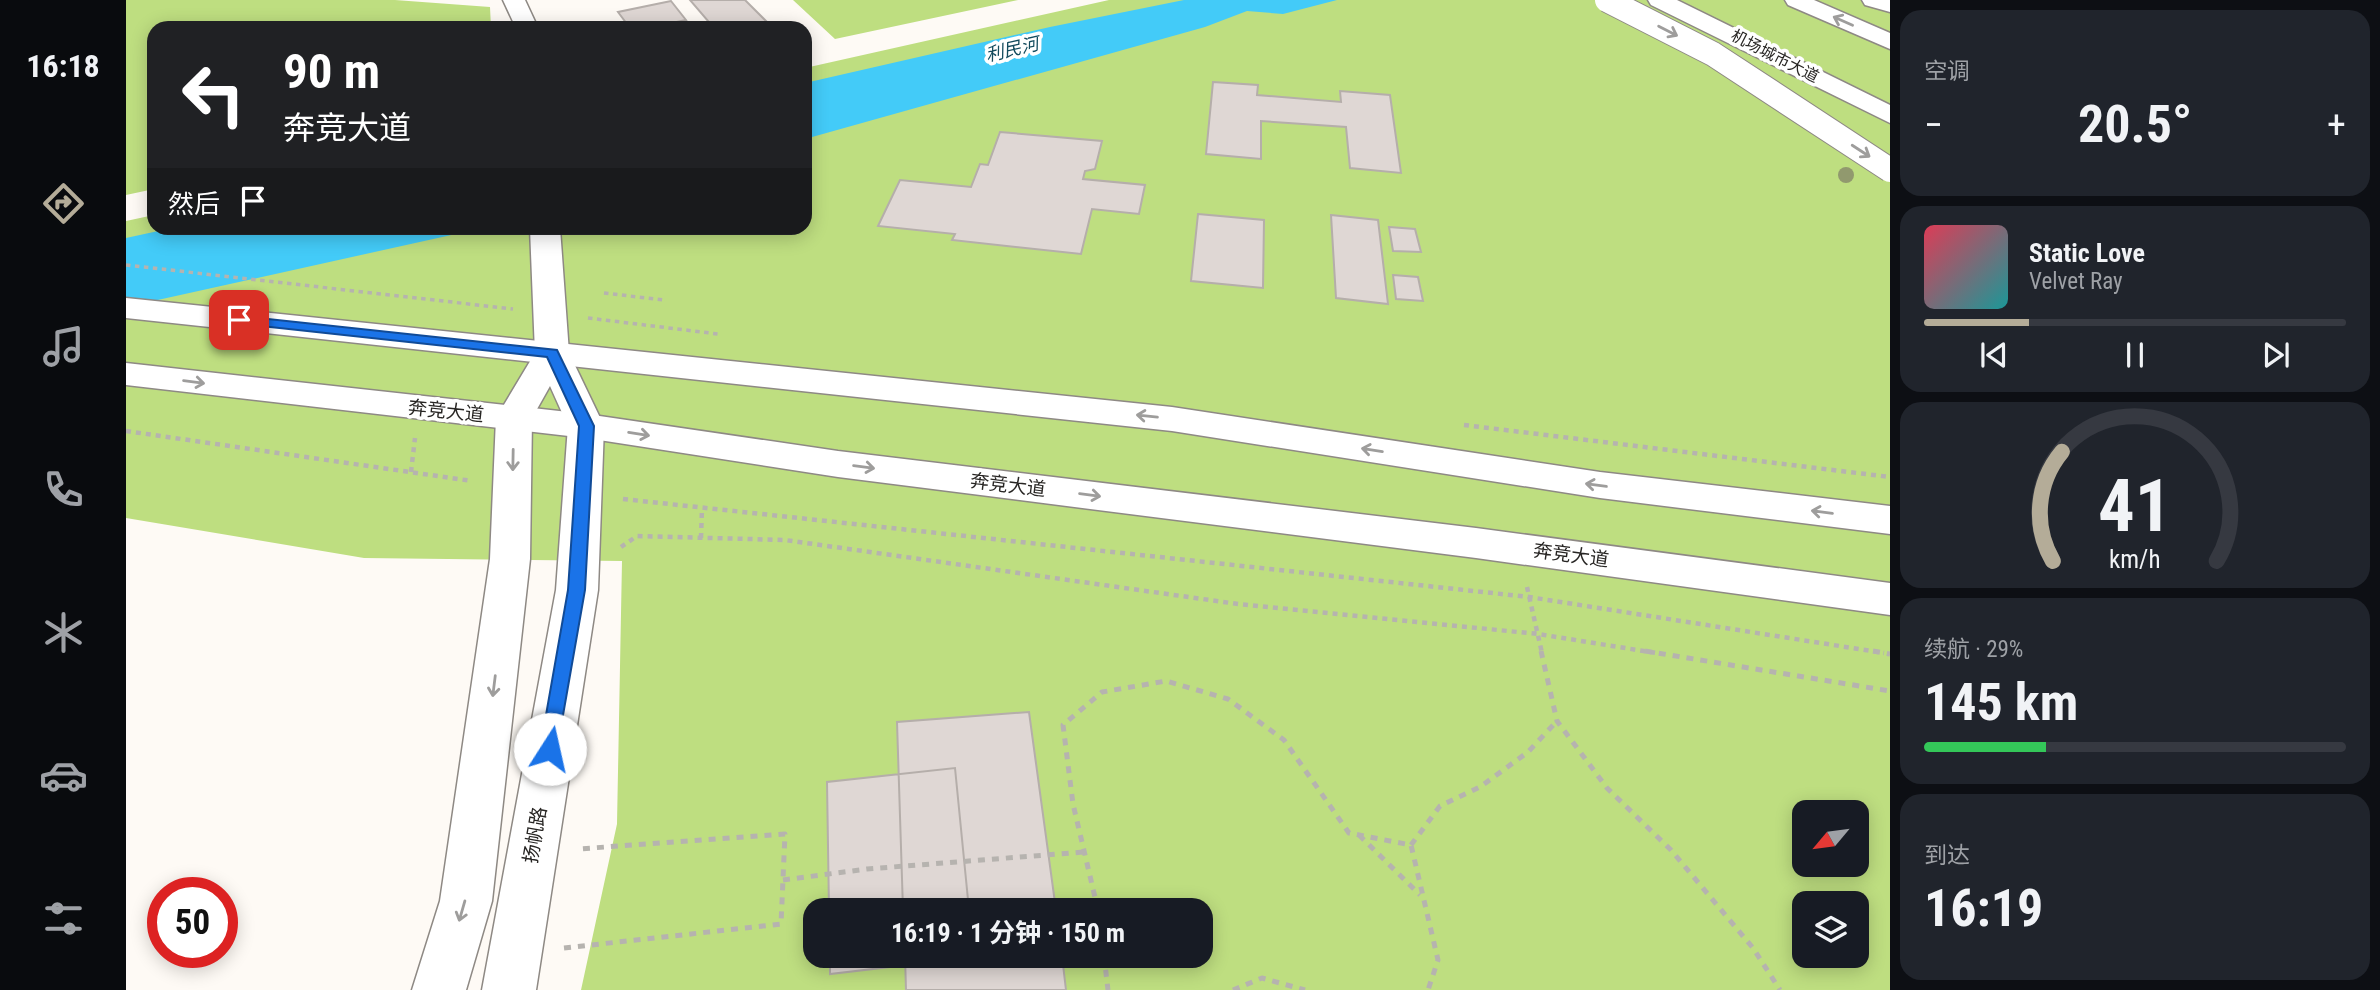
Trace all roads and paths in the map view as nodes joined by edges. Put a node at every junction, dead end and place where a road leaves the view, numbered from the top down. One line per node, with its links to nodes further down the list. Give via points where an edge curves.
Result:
1 (514, 0): 7 (main road)
2 (1607, 0): 10 (main road, one-way to 10, bridge, via 1713,54)
3 (1659, 0): 9 (main road, 机场城市大道)
4 (1796, 0): 8 (main road, one-way to 4)
5 (1873, 0): 6 (main road)
6 (1890, 5)
7 (524, 21)
8 (1890, 42)
9 (1890, 115)
10 (1890, 170)
11 (545, 235): 16 (main road, 扬帆路)
12 (126, 265): 16 (path)
13 (604, 293): 14 (path)
14 (664, 300)
15 (129, 308): 16 (main road)
16 (551, 333): 18 (main road); 19 (main road, 扬帆路); 24 (main road, one-way to 16, via 1600,485 1172,419)
17 (126, 374): 18 (main road, 奔竞大道, one-way to 18)
18 (514, 418): 19 (main road, 奔竞大道); 21 (main road, one-way to 21)
19 (586, 426): 22 (main road, 扬帆路); 26 (main road, 奔竞大道, one-way to 26, via 838,464)
20 (126, 431): 21 (path)
21 (512, 486): 43 (main road, one-way to 43, via 510,559 466,901)
22 (582, 495): 23 (path); 44 (main road, 扬帆路, via 577,590)
23 (702, 508): 25 (path); 28 (path)
24 (1890, 520)
25 (701, 538): 27 (path, via 636,536); 30 (path, via 785,540 1238,604)
26 (1518, 548): 28 (path); 29 (main road, 奔竞大道)
27 (615, 551)
28 (1529, 597): 30 (path); 31 (path)
29 (1890, 599)
30 (1538, 634): 32 (path); 33 (path)
31 (1890, 654)
32 (1890, 691)
33 (1557, 721): 35 (path, via 1519,759 1480,787 1440,806); 49 (path, via 1607,788 1671,850 1753,948)
34 (1359, 835): 35 (path); 37 (path, via 1349,833 1283,740 1228,699 1166,681 1101,692 1063,725); 39 (path)
35 (1411, 845): 39 (path)
36 (573, 849): 38 (path, via 785,834)
37 (1084, 852): 38 (path); 40 (path)
38 (783, 880): 41 (path, via 781,924)
39 (1421, 895): 48 (path, via 1438,960)
40 (1095, 898)
41 (556, 949)
42 (1105, 968): 45 (path)
43 (439, 990)
44 (509, 990)
45 (1108, 990)
46 (1233, 990): 47 (path, via 1262,978)
47 (1305, 990)
48 (1428, 990)
49 (1780, 990)

